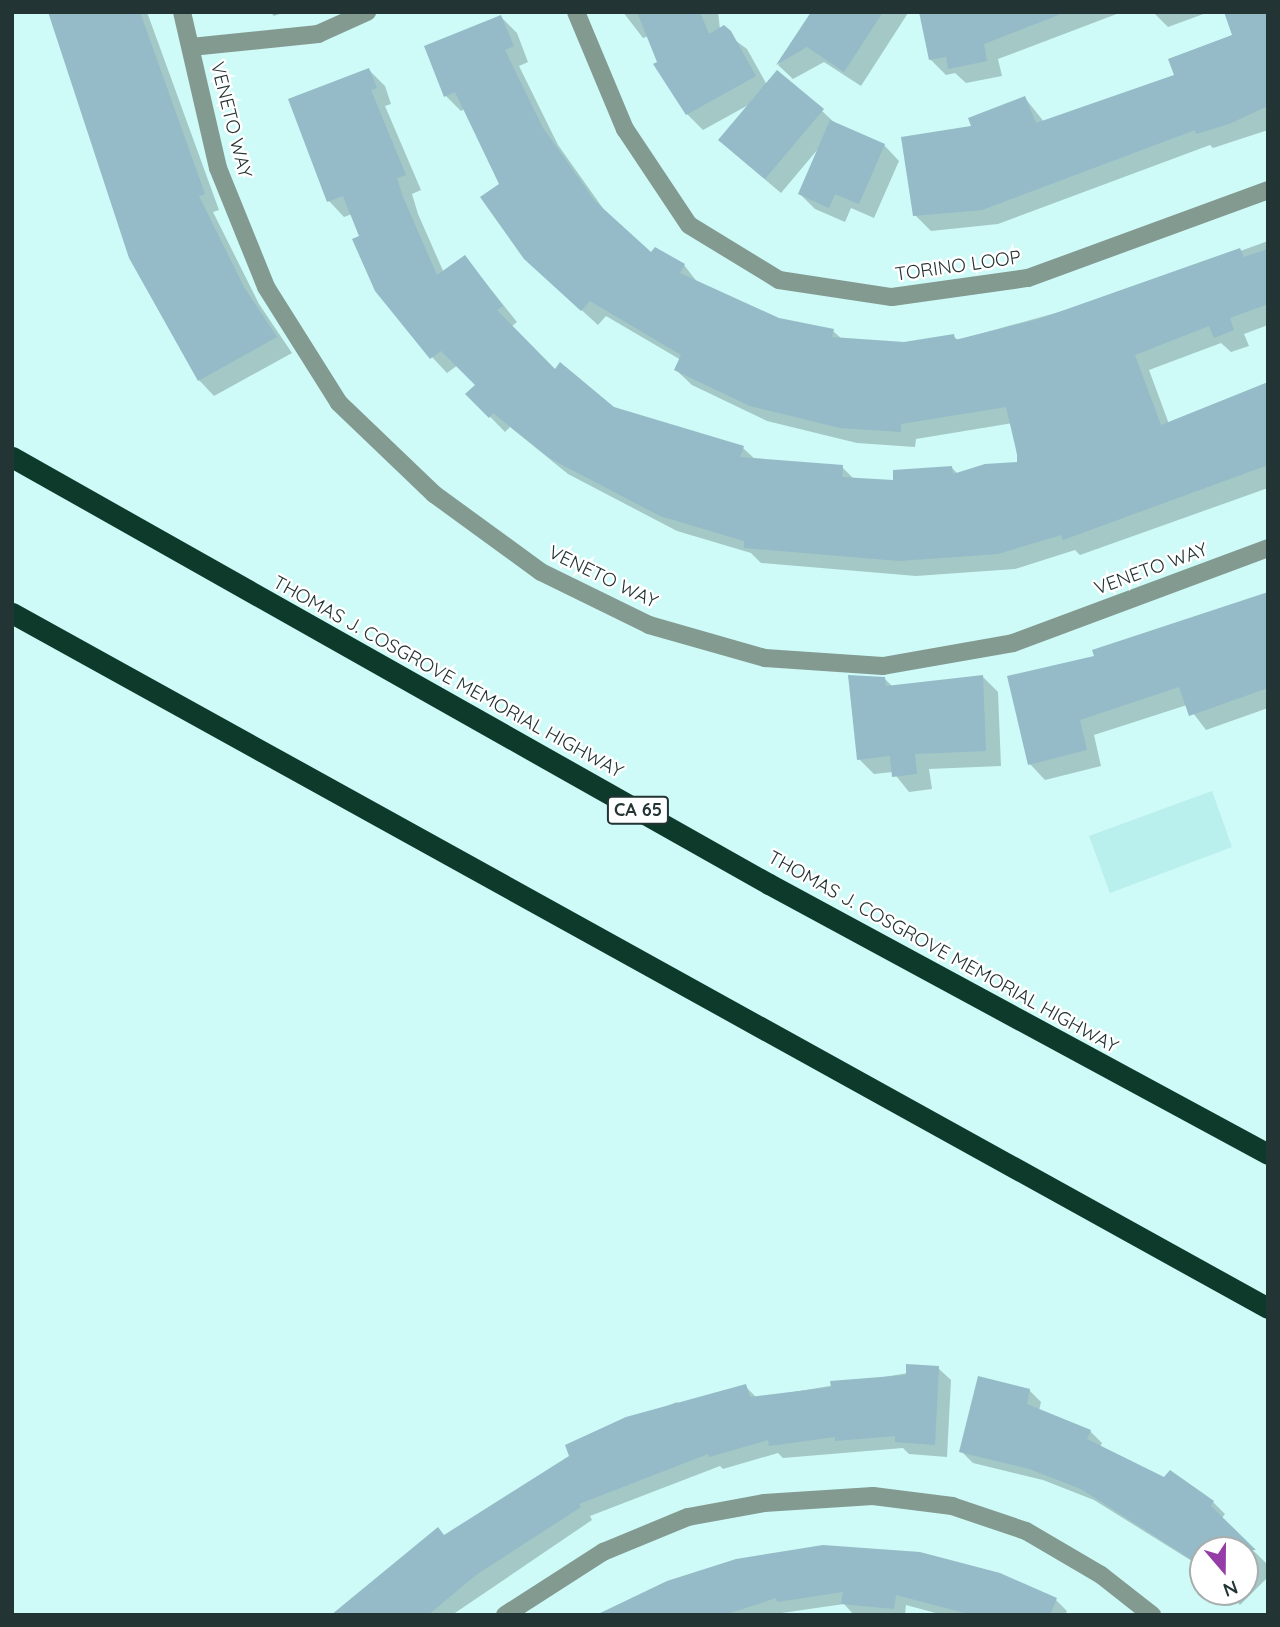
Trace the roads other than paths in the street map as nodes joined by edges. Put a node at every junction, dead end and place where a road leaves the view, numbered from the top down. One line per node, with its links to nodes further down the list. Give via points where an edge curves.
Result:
1 (182, 12): 4 (street, VENETO WAY)
2 (367, 12): 4 (street, via 318,34)
3 (576, 12): 5 (street, TORINO LOOP, via 625,129 688,225 779,280 892,297 1028,278)
4 (191, 47): 7 (street, VENETO WAY, via 218,168 266,288 339,403 433,494 541,572 649,625 765,658 883,666 1013,643)
5 (1268, 190)
6 (12, 457): 9 (highway, THOMAS J. COSGROVE MEMORIAL HIGHWAY / CA 65, via 769,884)
7 (1268, 548)
8 (12, 613): 10 (highway)
9 (1268, 1154)
10 (1268, 1307)
11 (505, 1615): 12 (street, via 603,1552 688,1517 764,1503 873,1496 952,1506 1026,1531 1101,1575)
12 (1152, 1615)

